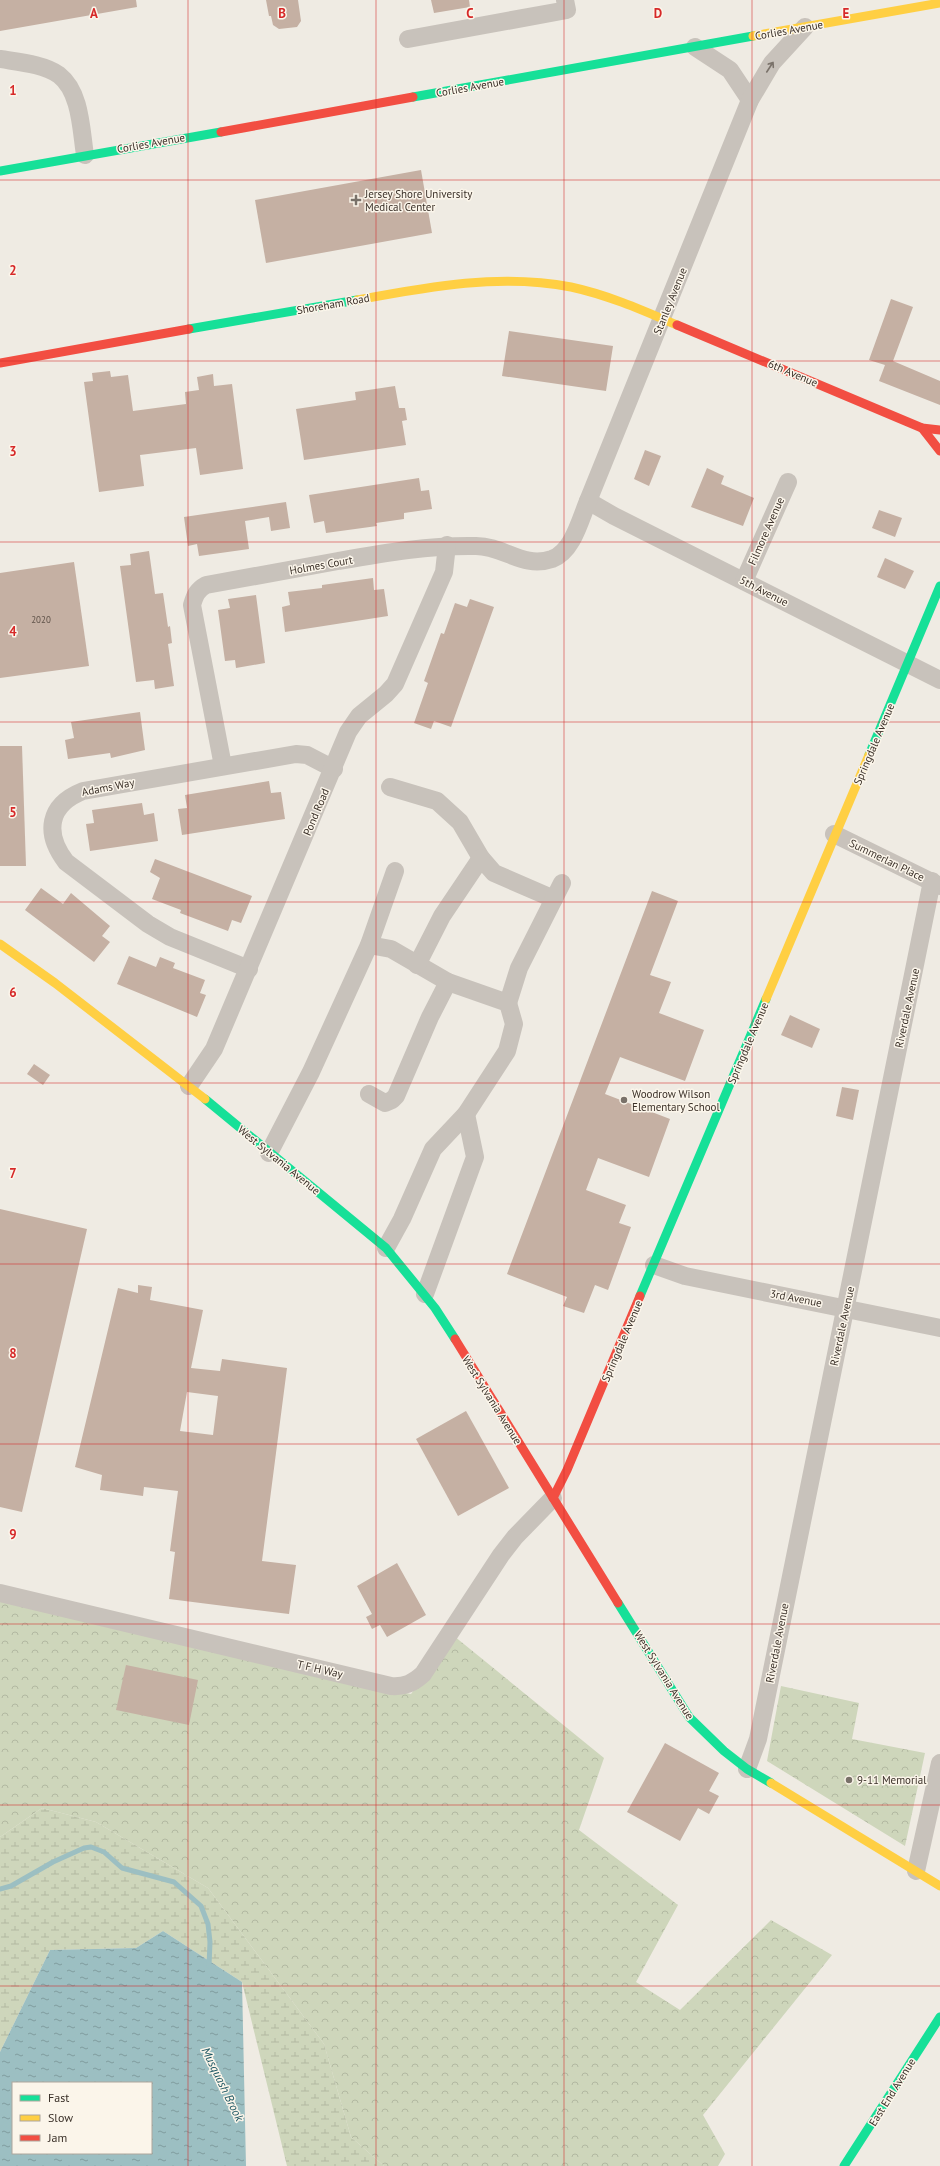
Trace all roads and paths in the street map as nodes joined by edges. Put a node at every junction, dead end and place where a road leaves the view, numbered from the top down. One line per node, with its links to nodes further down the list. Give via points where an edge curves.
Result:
1 (565, 0): 5 (street, via 567,10)
2 (921, 3): 3 (main road, Corlies Avenue); 4 (main road, Corlies Avenue)
3 (940, 3)
4 (805, 27): 6 (main road, Corlies Avenue); 8 (street, Stanley Avenue, one-way to 4, via 772,63)
5 (408, 39)
6 (695, 47): 8 (street, via 730,70); 9 (main road, Corlies Avenue)
7 (0, 59): 9 (street, via 43,68 58,74 64,80 74,96)
8 (750, 100): 11 (street, Stanley Avenue)
9 (85, 155): 10 (main road, Corlies Avenue)
10 (0, 171)
11 (664, 318): 12 (main road, Shoreham Road, via 616,299 565,286 524,282 472,282 271,314); 13 (main road, 6th Avenue); 17 (street, Stanley Avenue)
12 (0, 363)
13 (922, 428): 14 (main road, 6th Avenue); 15 (main road, 6th Avenue)
14 (940, 430)
15 (940, 451)
16 (788, 482): 19 (street, Filmore Avenue)
17 (588, 501): 18 (street, Holmes Court, via 573,538 565,549 548,560 528,562 488,546); 19 (street, 5th Avenue)
18 (447, 545): 23 (street, Holmes Court, via 410,549 206,585 200,589 192,605); 24 (street, Pond Road, via 444,572 395,684 352,725)
19 (744, 581): 21 (street, 5th Avenue)
20 (940, 586): 21 (main road, Springdale Avenue)
21 (908, 664): 22 (street, 5th Avenue); 26 (main road, Springdale Avenue)
22 (940, 680)
23 (223, 766): 24 (street, Adams Way, via 296,754 307,755); 35 (street, Adams Way, via 72,795 61,804 55,814 53,834 58,851 66,862 148,924 170,937)
24 (334, 769): 35 (street, Pond Road)
25 (390, 787): 27 (street, via 437,801 460,822)
26 (834, 834): 30 (street, Summerlan Place); 43 (main road, Springdale Avenue)
27 (481, 858): 31 (street, via 494,873); 34 (street, via 442,916)
28 (395, 871): 33 (street)
29 (562, 883): 31 (street)
30 (936, 883): 45 (street, Riverdale Avenue)
31 (554, 899): 37 (street, via 519,968)
32 (0, 944): 38 (main road, West Sylvania Avenue)
33 (368, 945): 34 (street, via 391,949); 41 (street, via 311,1072)
34 (417, 965): 36 (street)
35 (249, 969): 38 (street, Pond Road, via 214,1049)
36 (448, 982): 37 (street); 39 (street, via 396,1096 385,1102)
37 (508, 1003): 40 (street, via 514,1024 506,1051)
38 (189, 1086): 41 (main road, West Sylvania Avenue)
39 (369, 1094)
40 (466, 1114): 42 (street, via 433,1149 402,1219); 44 (street, via 475,1157)
41 (269, 1153): 42 (main road, West Sylvania Avenue)
42 (386, 1248): 44 (main road, West Sylvania Avenue)
43 (654, 1265): 45 (street, 3rd Avenue, via 685,1276); 47 (main road, Springdale Avenue, via 567,1470)
44 (425, 1294): 47 (main road, West Sylvania Avenue)
45 (846, 1308): 46 (street, 3rd Avenue); 50 (street, Riverdale Avenue, via 758,1738)
46 (940, 1328)
47 (552, 1498): 48 (street, T F H Way, via 501,1555 423,1674 415,1682 405,1686 391,1686); 50 (main road, West Sylvania Avenue, via 690,1717 721,1750)
48 (0, 1593)
49 (940, 1763): 51 (street)
50 (747, 1769): 51 (main road, West Sylvania Avenue)
51 (916, 1871): 52 (main road, West Sylvania Avenue)
52 (940, 1886)
53 (940, 2017): 54 (main road, East End Avenue)
54 (844, 2166)

